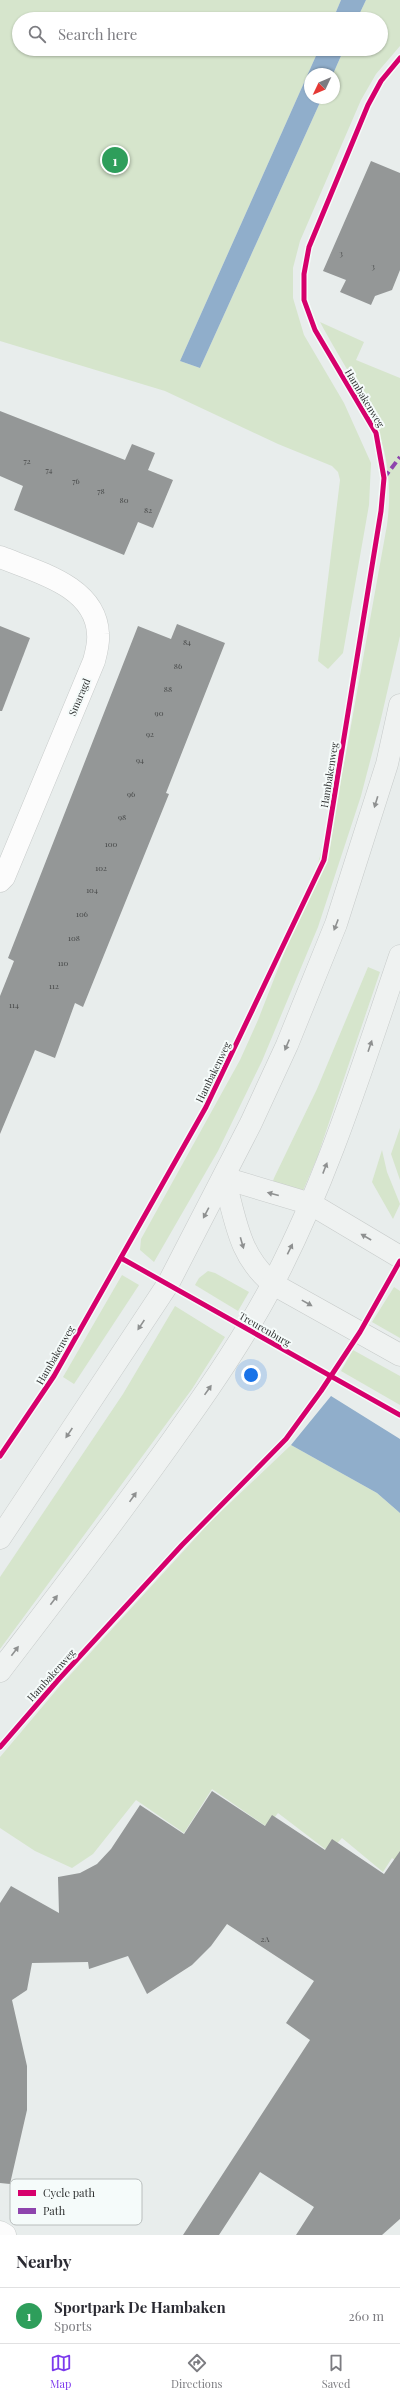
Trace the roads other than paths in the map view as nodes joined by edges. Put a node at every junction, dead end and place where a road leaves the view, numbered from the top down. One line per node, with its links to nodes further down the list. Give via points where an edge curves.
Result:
1 (0, 557): 3 (street, Smaragd, via 51,578 78,593 93,610 98,634 94,661 4,877)
2 (400, 705): 5 (main road, one-way to 5, via 385,772 336,924 287,1046)
3 (0, 881)
4 (400, 956): 6 (main road, one-way to 4, via 349,1106)
5 (224, 1178): 6 (main road, one-way to 5); 8 (main road, one-way to 8, via 244,1248 258,1271); 10 (main road, one-way to 10, via 168,1284)
6 (311, 1204): 7 (main road, one-way to 6); 8 (main road, one-way to 6)
7 (400, 1257)
8 (273, 1284): 9 (main road, one-way to 9); 11 (main road, one-way to 8, via 128,1504 233,1354)
9 (400, 1355)
10 (0, 1538)
11 (0, 1671)
12 (0, 2232): 13 (street)
13 (5, 2235)

